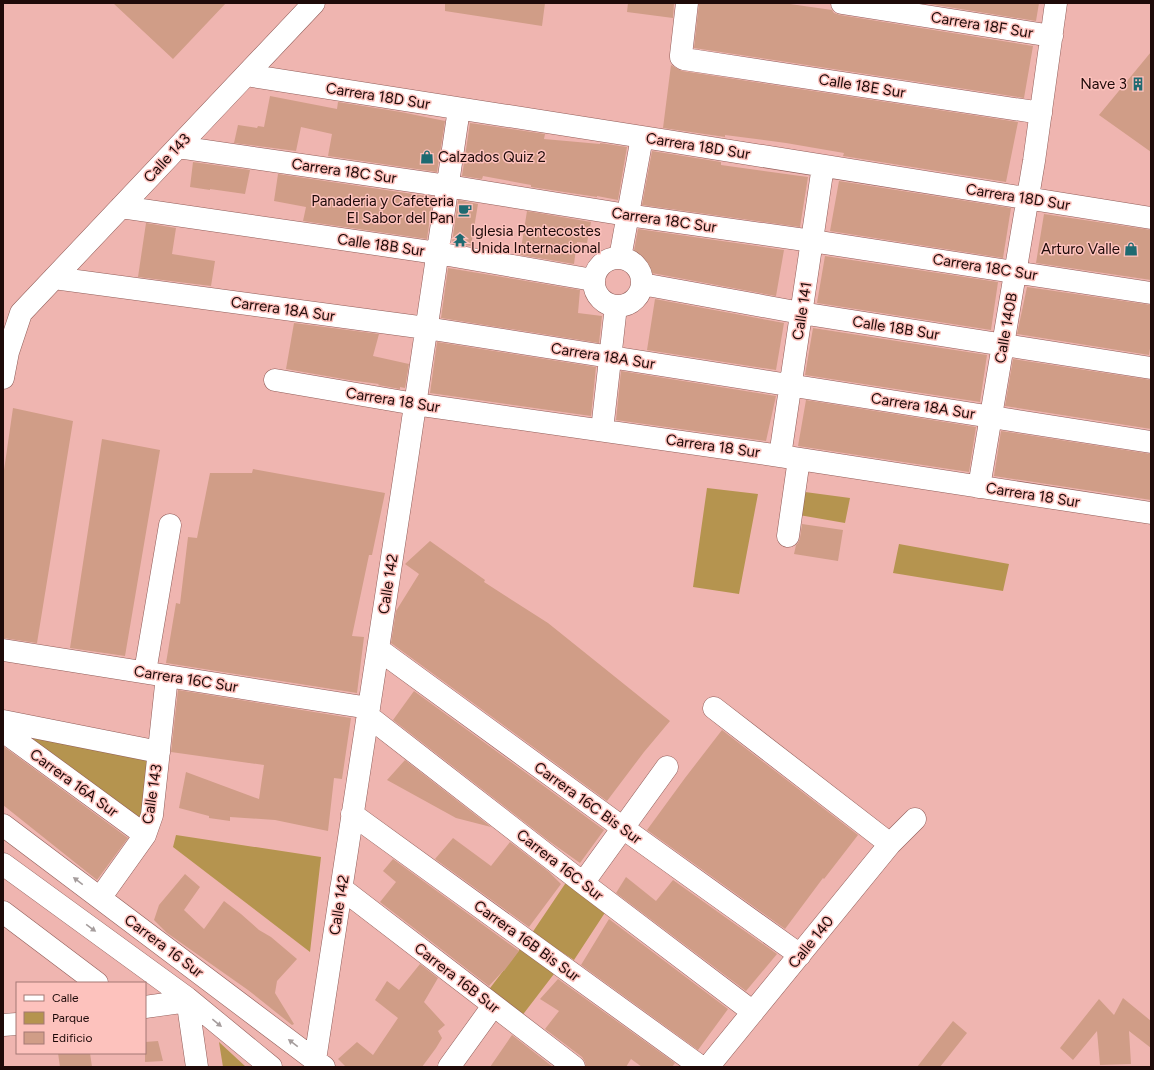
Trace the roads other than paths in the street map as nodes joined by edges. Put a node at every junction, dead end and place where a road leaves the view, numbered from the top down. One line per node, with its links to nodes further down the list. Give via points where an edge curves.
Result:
1 (314, 3): 6 (street, Calle 143)
2 (687, 3): 8 (street, Calle 18E Sur, via 681,55 684,59)
3 (842, 3): 5 (street, Carrera 18F Sur)
4 (1056, 3): 5 (street, Calle 140B)
5 (1052, 36): 8 (street, Calle 140B)
6 (246, 75): 7 (street, Carrera 18D Sur); 10 (street, Calle 143)
7 (459, 109): 9 (street, Carrera 18D Sur); 12 (street, Calle 142)
8 (1041, 112): 13 (street, Calle 140B)
9 (642, 137): 11 (street, Carrera 18D Sur); 15 (street)
10 (178, 147): 12 (street, Carrera 18C Sur); 14 (street, Calle 143)
11 (823, 166): 13 (street, Carrera 18D Sur); 17 (street, Calle 141)
12 (448, 186): 15 (street, Carrera 18C Sur); 18 (street, Calle 142)
13 (1028, 198): 16 (street, Carrera 18D Sur); 20 (street, Calle 140B)
14 (121, 207): 18 (street, Calle 18B Sur); 21 (street, Calle 143)
15 (627, 215): 17 (street, Carrera 18C Sur); 19 (street)
16 (1151, 218)
17 (812, 241): 20 (street, Carrera 18C Sur); 26 (street, Calle 141)
18 (437, 253): 22 (street, Calle 18B Sur); 27 (street, Calle 142)
19 (620, 258): 22 (street, via 602,263); 23 (street, via 629,260 636,266)
20 (1016, 272): 24 (street, Carrera 18C Sur); 28 (street, Calle 140B)
21 (54, 278): 27 (street, Carrera 18A Sur); 31 (street, Calle 143, via 21,313 8,352)
22 (593, 280): 25 (street, via 594,290 599,298 607,304)
23 (642, 284): 25 (street, via 640,293 634,301); 26 (street, Calle 18B Sur)
24 (1151, 293)
25 (616, 306): 29 (street)
26 (801, 312): 28 (street, Calle 18B Sur); 33 (street, Calle 141)
27 (426, 328): 29 (street, Carrera 18A Sur); 34 (street, Calle 142)
28 (1004, 345): 30 (street, Calle 18B Sur); 35 (street, Calle 140B)
29 (610, 357): 33 (street, Carrera 18A Sur); 36 (street)
30 (1151, 368)
31 (3, 378)
32 (275, 380): 34 (street, Carrera 18 Sur)
33 (790, 385): 35 (street, Carrera 18A Sur); 38 (street, Calle 141)
34 (415, 404): 36 (street, Carrera 18 Sur); 43 (street, Calle 142)
35 (991, 417): 37 (street, Carrera 18A Sur); 39 (street, Calle 140B)
36 (602, 430): 38 (street, Carrera 18 Sur)
37 (1151, 442)
38 (789, 457): 39 (street, Carrera 18 Sur); 42 (street, Calle 141)
39 (979, 487): 40 (street, Carrera 18 Sur)
40 (1151, 514)
41 (170, 525): 45 (street)
42 (788, 536)
43 (378, 649): 48 (street, Calle 142); 56 (street, Carrera 16C Bis Sur)
44 (3, 650): 45 (street, Carrera 16C Sur)
45 (145, 672): 46 (street, Carrera 16C Sur)
46 (167, 676): 48 (street, Carrera 16C Sur); 51 (street, Calle 143)
47 (714, 708): 58 (street)
48 (368, 712): 53 (street, Calle 142); 60 (street, Carrera 16C Sur)
49 (3, 721): 51 (street)
50 (3, 731): 57 (street, Carrera 16A Sur)
51 (158, 752): 57 (street, Calle 143, via 152,815)
52 (667, 766): 56 (street)
53 (352, 814): 61 (street, Calle 142); 77 (street, Carrera 16B Bis Sur)
54 (915, 819): 58 (street, Calle 140)
55 (3, 825): 62 (street, Carrera 16 Sur, one-way to 55)
56 (623, 828): 60 (street); 64 (street, Carrera 16C Bis Sur)
57 (145, 835): 62 (street, Calle 143)
58 (890, 844): 64 (street, Calle 140)
59 (3, 864): 66 (street, Carrera 16 Sur, one-way to 66)
60 (584, 883): 69 (street, Carrera 16C Sur)
61 (341, 888): 68 (street, Carrera 16B Sur); 72 (street, Calle 142)
62 (100, 898): 72 (street, Carrera 16 Sur, one-way to 62)
63 (3, 912): 65 (street)
64 (800, 955): 69 (street, Calle 140)
65 (96, 982)
66 (188, 999): 67 (street); 73 (street); 74 (street, Carrera 16 Sur, one-way to 74)
67 (146, 1006)
68 (493, 1006): 75 (street); 76 (street, Carrera 16B Sur)
69 (753, 1012): 78 (street, Calle 140)
70 (16, 1024): 71 (street)
71 (3, 1025)
72 (320, 1063)
73 (198, 1067)
74 (271, 1067)
75 (449, 1067)
76 (574, 1067)
77 (701, 1067)
78 (708, 1067)

